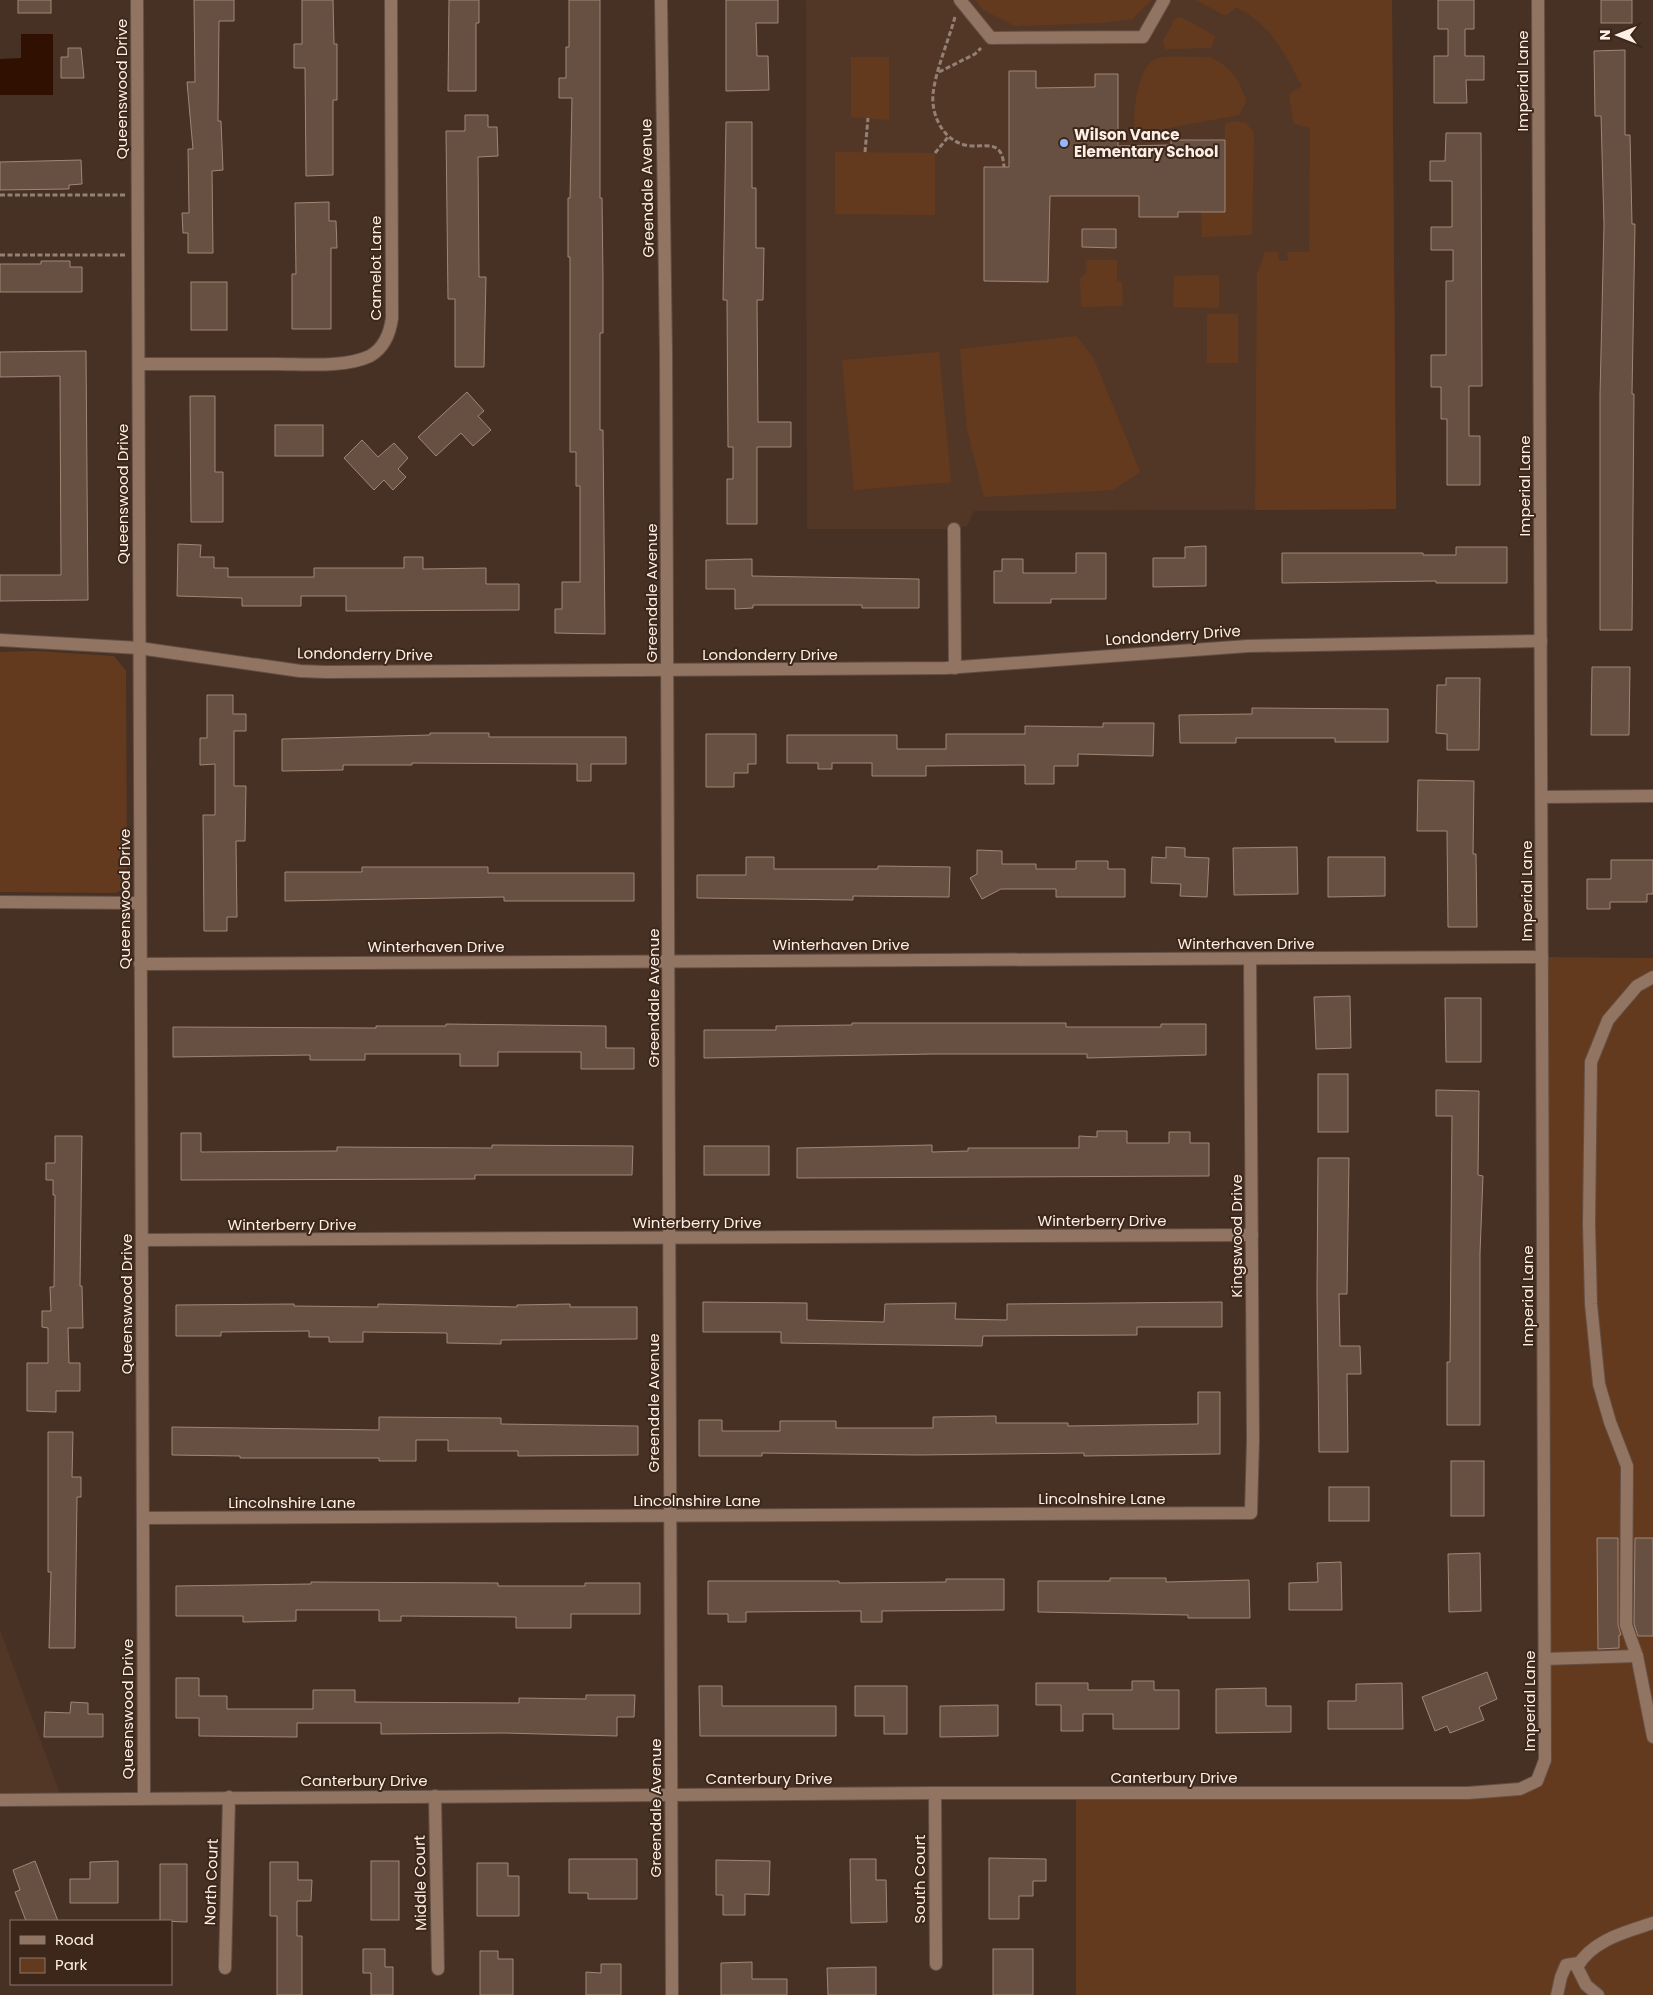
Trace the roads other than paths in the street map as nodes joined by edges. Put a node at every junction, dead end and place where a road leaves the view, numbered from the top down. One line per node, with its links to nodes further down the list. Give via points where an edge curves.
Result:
1 (137, 0): 7 (street, Queenswood Drive)
2 (392, 0): 7 (street, Camelot Lane, via 392,318 390,332 383,345 372,355 358,360 318,364)
3 (661, 0): 13 (street, Greendale Avenue)
4 (1164, 0): 6 (street, via 1143,37 991,38)
5 (1538, 0): 10 (street, Imperial Lane)
6 (960, 1)
7 (139, 364): 11 (street, Queenswood Drive)
8 (954, 528): 12 (street)
9 (0, 640): 11 (street, Londonderry Drive)
10 (1541, 641): 12 (street, Londonderry Drive, via 1248,646); 15 (street, Imperial Lane)
11 (139, 648): 13 (street, Londonderry Drive, via 300,671); 17 (street, Queenswood Drive)
12 (955, 668): 13 (street, Londonderry Drive)
13 (667, 671): 20 (street, Greendale Avenue)
14 (1653, 796): 15 (street)
15 (1542, 797): 18 (street, Imperial Lane)
16 (0, 902): 17 (street)
17 (140, 903): 21 (street, Queenswood Drive)
18 (1542, 958): 19 (street, Winterhaven Drive); 30 (street, Imperial Lane)
19 (1250, 959): 20 (street, Winterhaven Drive); 23 (street, Kingswood Drive)
20 (669, 962): 21 (street, Winterhaven Drive); 24 (street, Greendale Avenue)
21 (140, 964): 25 (street, Queenswood Drive)
22 (1653, 977): 29 (street, via 1637,986 1608,1020 1591,1062 1591,1304 1599,1384 1627,1466 1626,1625)
23 (1252, 1235): 24 (street, Winterberry Drive); 26 (street, Kingswood Drive)
24 (669, 1238): 25 (street, Winterberry Drive); 27 (street, Greendale Avenue)
25 (142, 1240): 28 (street, Queenswood Drive)
26 (1251, 1513): 27 (street, Lincolnshire Lane)
27 (670, 1516): 28 (street, Lincolnshire Lane); 34 (street, Greendale Avenue)
28 (143, 1518): 37 (street, Queenswood Drive)
29 (1638, 1656): 30 (street); 31 (street)
30 (1545, 1658): 32 (street, Imperial Lane, via 1545,1760)
31 (1653, 1737)
32 (1537, 1781): 33 (street, Canterbury Drive, via 1520,1789 1468,1793)
33 (935, 1793): 34 (street, Canterbury Drive); 41 (street, South Court)
34 (672, 1795): 35 (street, Canterbury Drive); 44 (street, Greendale Avenue)
35 (436, 1796): 36 (street, Canterbury Drive); 43 (street, Middle Court)
36 (229, 1797): 37 (street, Canterbury Drive); 42 (street, North Court)
37 (144, 1798): 38 (street, Canterbury Drive)
38 (0, 1800)
39 (1653, 1923): 40 (street, via 1592,1948)
40 (1579, 1963): 45 (street, via 1566,1965); 46 (street, via 1577,1967 1586,1985)
41 (936, 1964)
42 (225, 1968)
43 (438, 1969)
44 (672, 1995)
45 (1557, 1995)
46 (1598, 1995)

